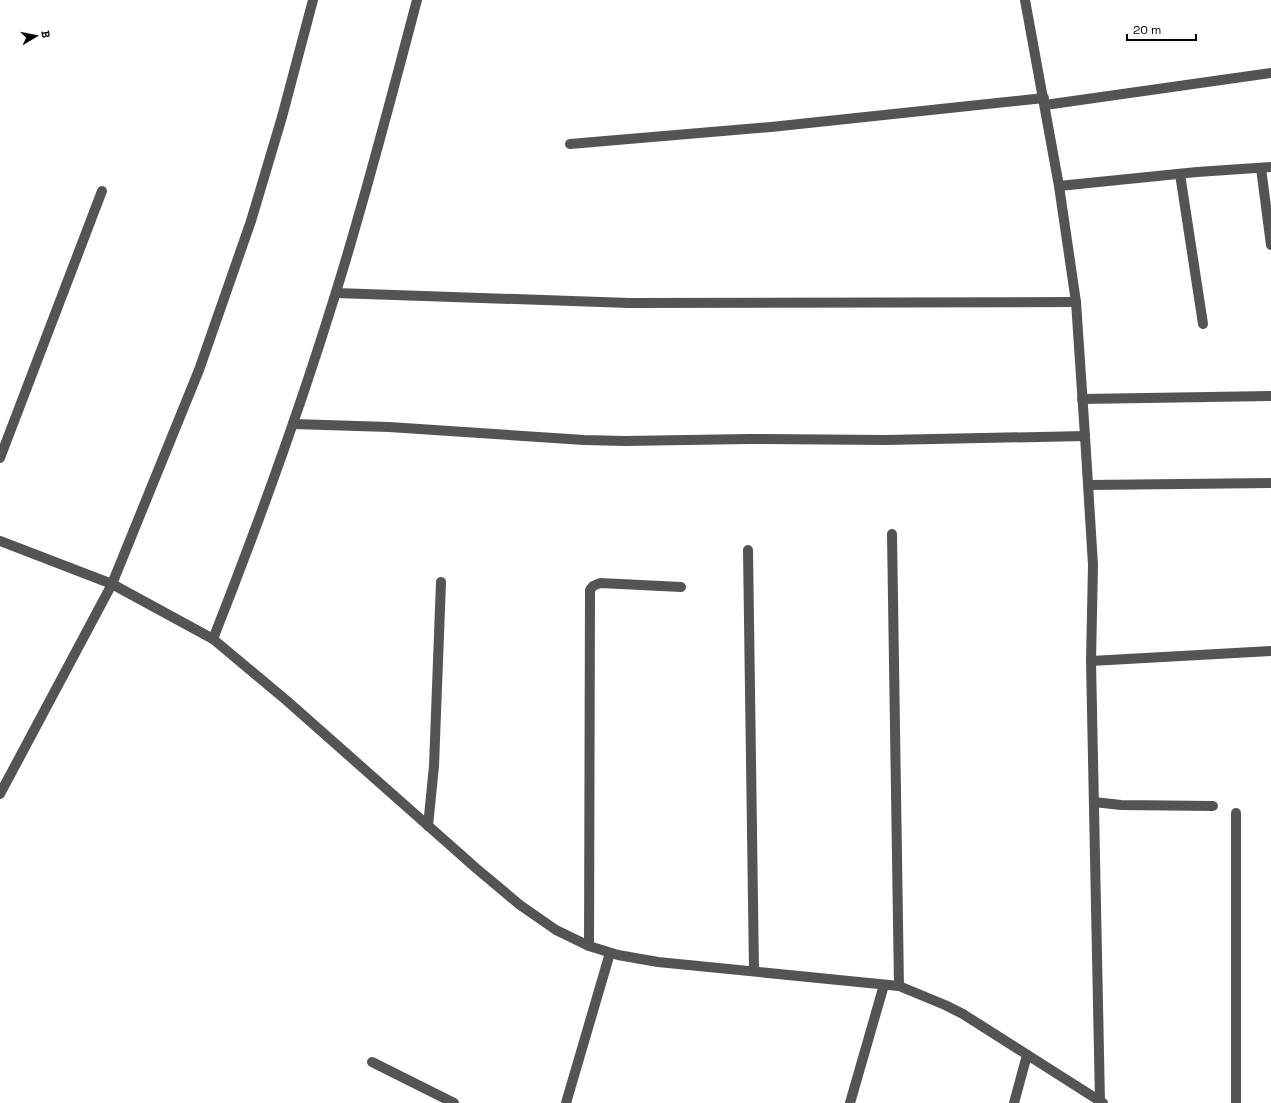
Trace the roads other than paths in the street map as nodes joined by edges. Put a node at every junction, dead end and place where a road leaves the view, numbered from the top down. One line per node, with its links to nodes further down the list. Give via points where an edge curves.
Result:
1 (313, 0): 26 (street, via 251,221 199,370)
2 (417, 0): 12 (street)
3 (1025, 0): 5 (street)
4 (1271, 73): 5 (street)
5 (1044, 102): 6 (street); 9 (street)
6 (570, 144)
7 (1266, 167): 8 (street); 11 (street)
8 (1180, 174): 9 (street); 14 (street)
9 (1059, 186): 13 (street)
10 (102, 191): 19 (street)
11 (1271, 245)
12 (336, 293): 13 (street, via 629,303); 17 (street)
13 (1076, 302): 16 (street)
14 (1203, 324)
15 (1271, 396): 16 (street)
16 (1082, 399): 18 (street)
17 (293, 424): 18 (street, via 625,441); 28 (street)
18 (1085, 436): 21 (street)
19 (0, 458)
20 (1271, 483): 21 (street)
21 (1089, 485): 30 (street, via 1093,565)
22 (892, 534): 40 (street)
23 (0, 540): 26 (street)
24 (748, 550): 38 (street)
25 (441, 582): 35 (street, via 434,766)
26 (112, 584): 28 (street); 31 (street)
27 (681, 587): 36 (street, via 600,583 590,590)
28 (213, 639): 35 (street, via 292,705)
29 (1271, 651): 30 (street)
30 (1091, 661): 32 (street)
31 (0, 794)
32 (1094, 802): 33 (street, via 1121,805); 43 (street)
33 (1214, 806)
34 (1236, 813): 48 (street)
35 (428, 826): 36 (street, via 520,905 556,930)
36 (588, 946): 37 (street)
37 (610, 953): 38 (street, via 658,962); 45 (street)
38 (754, 971): 39 (street)
39 (884, 985): 40 (street); 46 (street)
40 (899, 986): 41 (street, via 963,1014)
41 (1027, 1055): 43 (street); 47 (street)
42 (372, 1062): 44 (street)
43 (1101, 1102)
44 (454, 1103)
45 (566, 1103)
46 (850, 1103)
47 (1014, 1103)
48 (1236, 1103)

